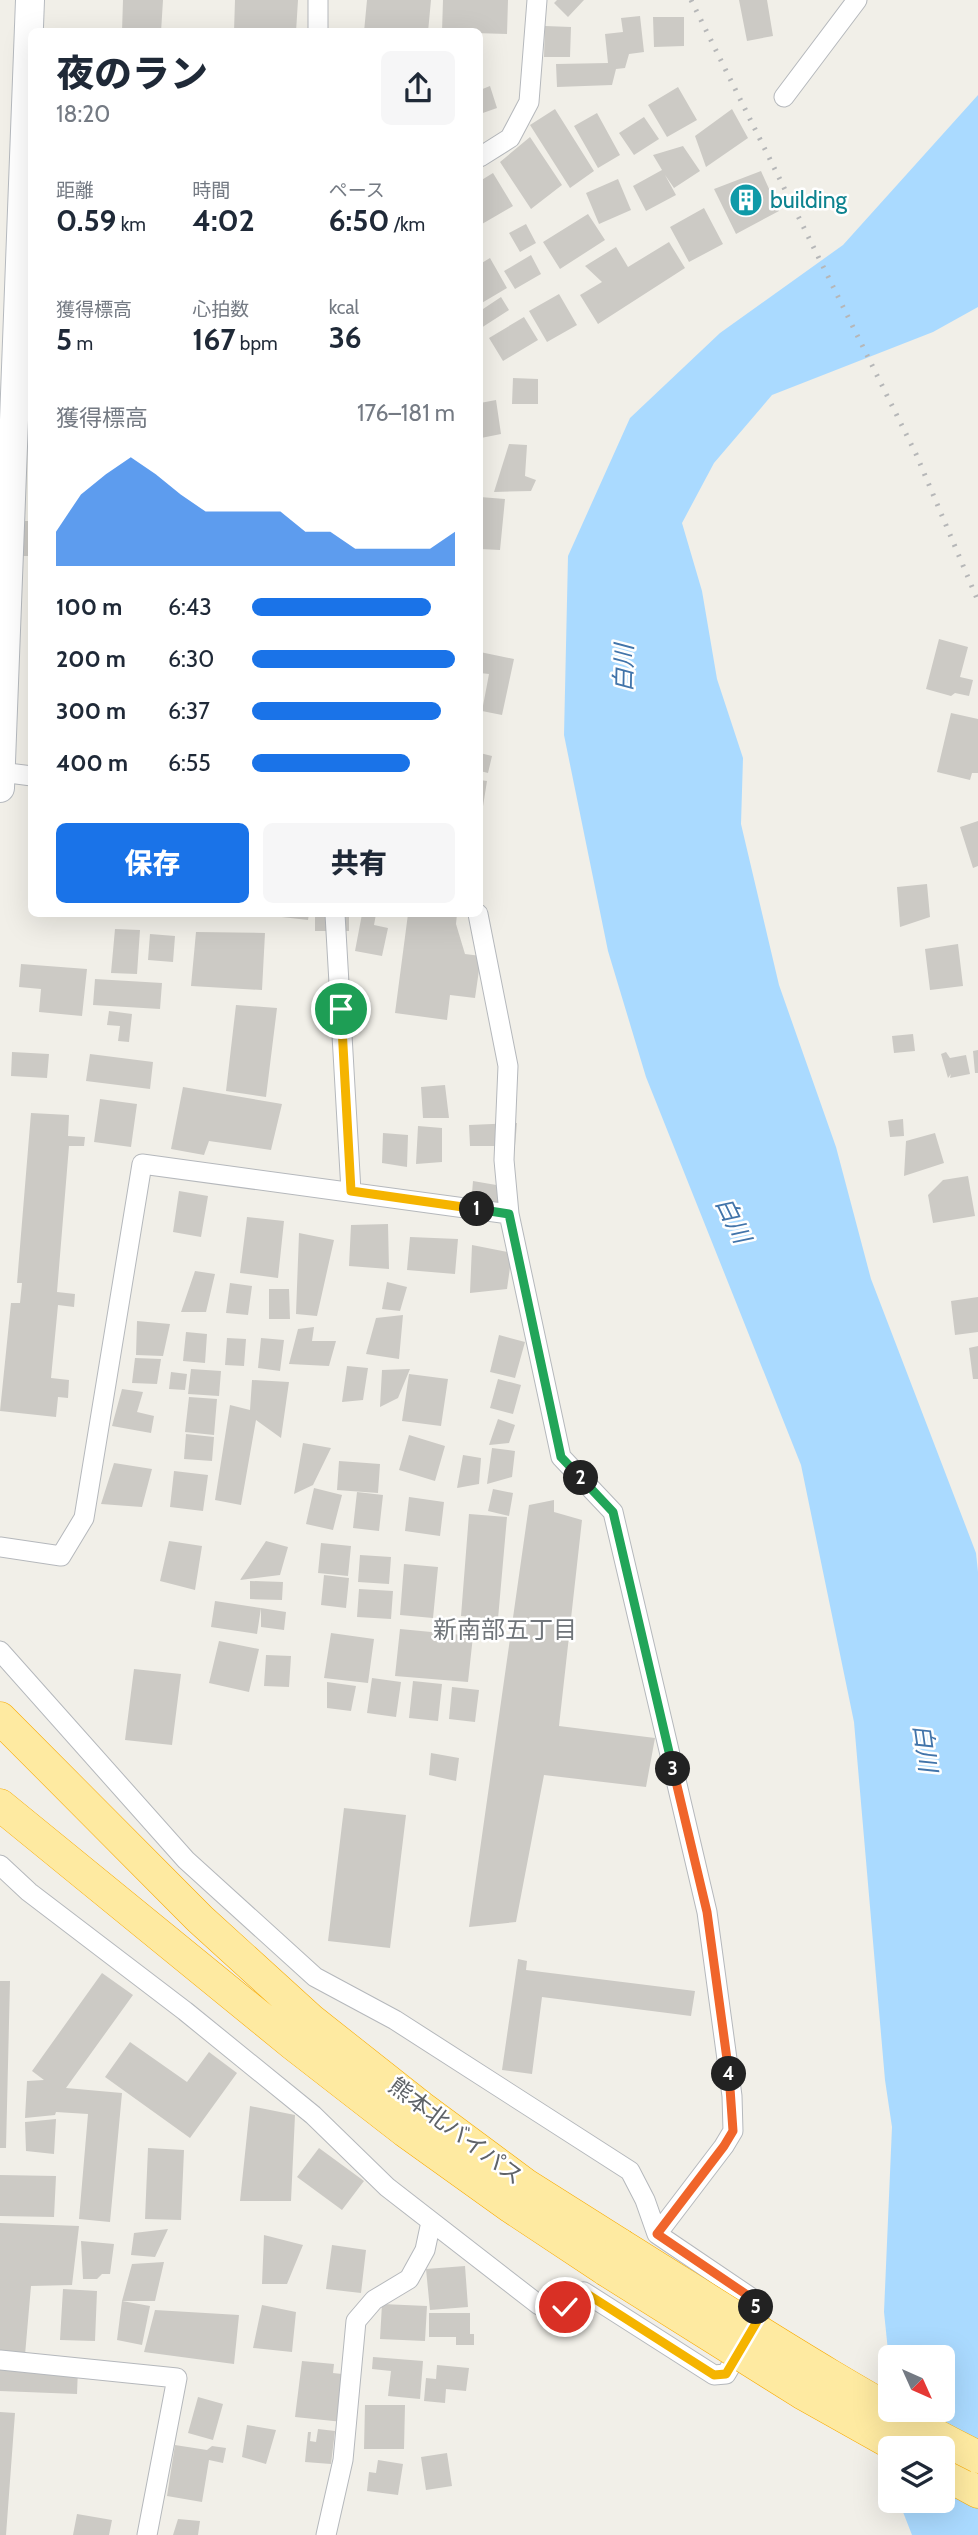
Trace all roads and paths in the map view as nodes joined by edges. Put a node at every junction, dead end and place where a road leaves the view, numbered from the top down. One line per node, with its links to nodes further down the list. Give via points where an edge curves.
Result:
1 (30, 0): 5 (main road)
2 (318, 0): 6 (street)
3 (537, 0): 9 (street, via 529,102 510,138)
4 (857, 0): 8 (street)
5 (29, 28)
6 (318, 28)
7 (28, 45): 10 (main road)
8 (784, 96)
9 (483, 155)
10 (17, 292): 11 (main road)
11 (0, 772): 12 (street); 13 (main road)
12 (28, 776)
13 (0, 788)
14 (335, 917): 16 (street)
15 (479, 917): 17 (street, via 508,1066 504,1160)
16 (351, 1191): 17 (street); 18 (street, via 142,1164 84,1518 61,1556)
17 (509, 1214): 24 (street, via 561,1457 613,1512 707,1912 733,2131)
18 (0, 1547)
19 (0, 1651): 24 (street, via 186,1860 315,1977 395,2020 630,2171)
20 (0, 1718): 25 (highway, 熊本北バイパス, via 200,1919 311,2020)
21 (0, 1805): 25 (highway, 熊本北バイパス, via 405,2131 511,2207)
22 (0, 1865): 23 (street, via 313,2115 387,2187)
23 (431, 2222): 24 (street, via 539,2305 565,2307 584,2292 714,2375 726,2374 759,2318 753,2299); 35 (street, via 425,2250 409,2279 374,2300 356,2321 343,2460)
24 (657, 2234)
25 (614, 2258): 27 (highway, 熊本北バイパス, bridge)
26 (0, 2360): 34 (street, via 177,2378)
27 (906, 2436)
28 (955, 2441): 29 (highway, bridge)
29 (978, 2443)
30 (955, 2450): 31 (highway, 熊本北バイパス, bridge)
31 (978, 2456)
32 (955, 2480): 33 (highway)
33 (978, 2492)
34 (147, 2535)
35 (326, 2535)

